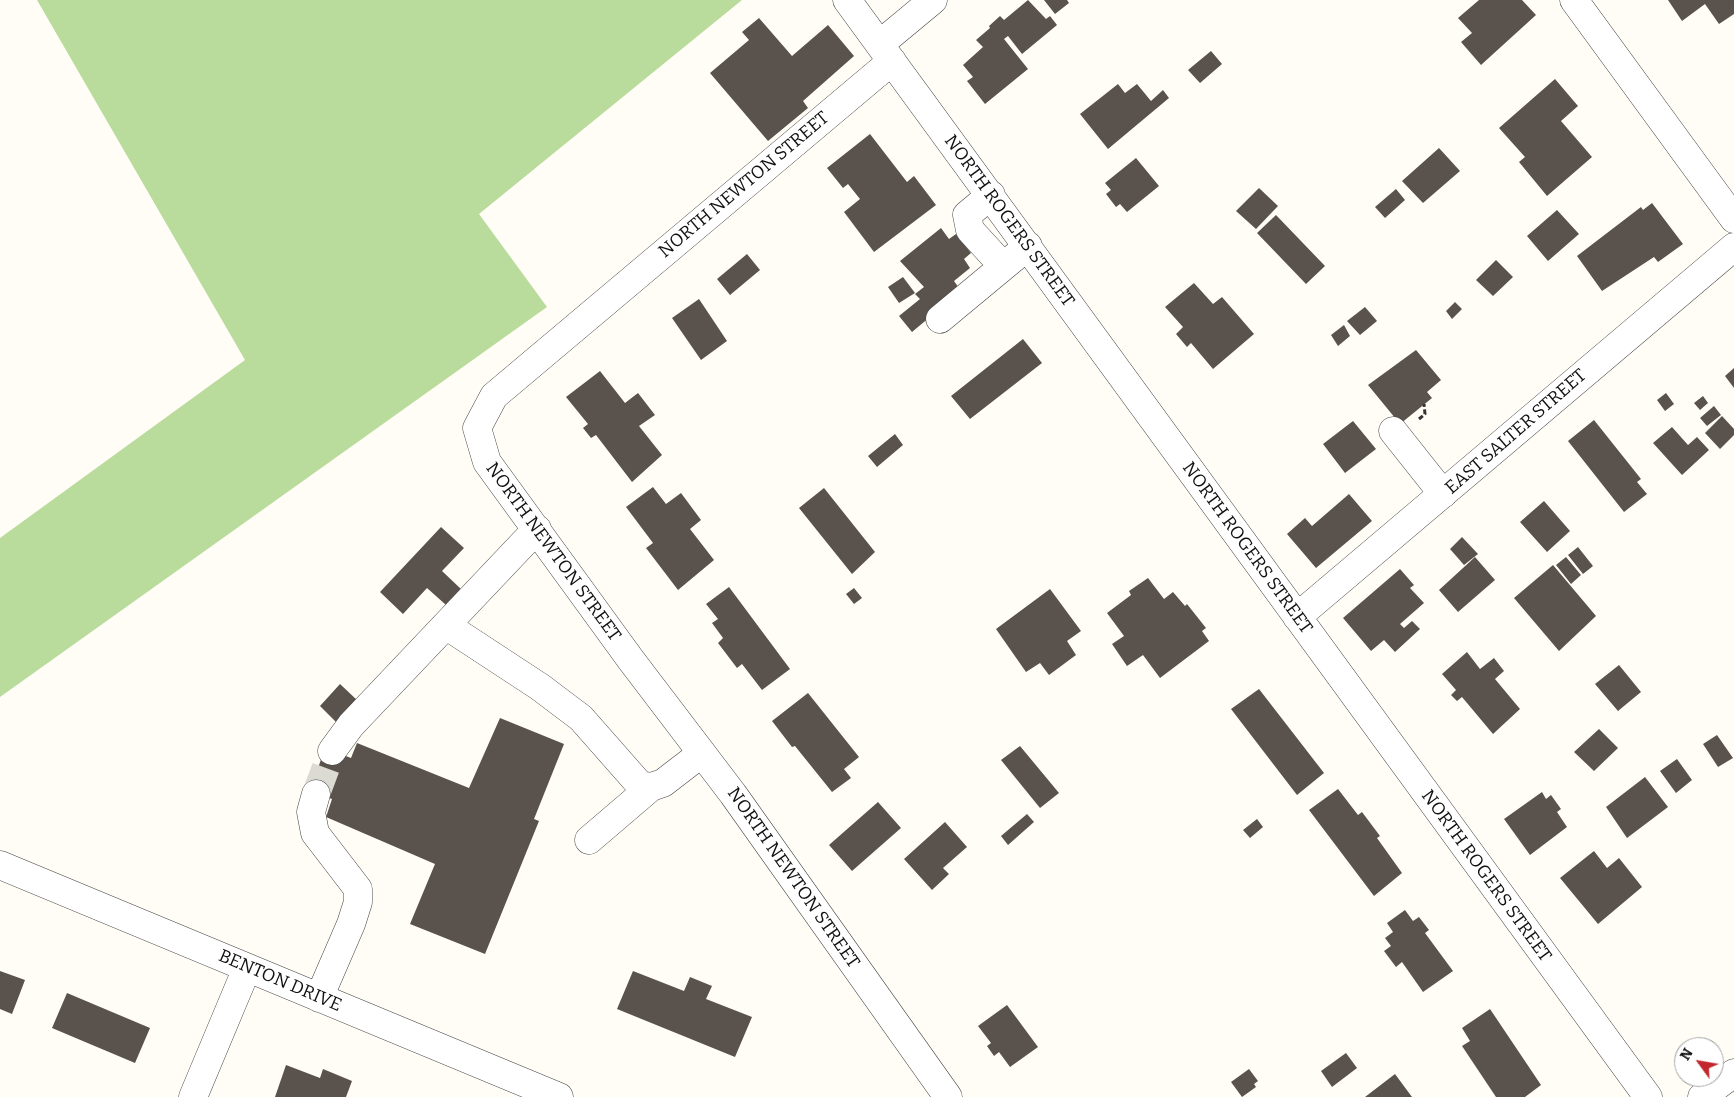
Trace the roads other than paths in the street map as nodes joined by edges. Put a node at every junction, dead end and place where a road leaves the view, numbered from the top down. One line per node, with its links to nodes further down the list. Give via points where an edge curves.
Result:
1 (847, 0): 4 (street, NORTH ROGERS STREET)
2 (933, 0): 4 (street, NORTH NEWTON STREET)
3 (1574, 0): 6 (street)
4 (886, 52): 5 (street, NORTH ROGERS STREET); 13 (street, NORTH NEWTON STREET, via 494,396 477,428 487,462)
5 (991, 195): 7 (street, NORTH ROGERS STREET); 9 (street, via 967,215 970,230)
6 (1734, 219)
7 (1028, 246): 9 (street); 14 (street, NORTH ROGERS STREET)
8 (1734, 247): 12 (street, EAST SALTER STREET)
9 (1003, 266): 10 (street)
10 (940, 319)
11 (1393, 431): 12 (street)
12 (1443, 494): 14 (street, EAST SALTER STREET)
13 (537, 528): 15 (street); 17 (street, NORTH NEWTON STREET)
14 (1297, 617): 28 (street, NORTH ROGERS STREET)
15 (447, 626): 16 (street, via 351,725); 18 (street, via 540,686 581,718)
16 (332, 751)
17 (702, 753): 18 (street, via 663,783); 27 (street, NORTH NEWTON STREET)
18 (640, 780): 20 (street)
19 (316, 794): 23 (street, via 310,812 315,833 358,890 351,924)
20 (589, 840)
21 (0, 865): 22 (street, BENTON DRIVE)
22 (247, 968): 23 (street, BENTON DRIVE); 25 (street)
23 (319, 998): 26 (street, BENTON DRIVE)
24 (1734, 1073): 29 (street)
25 (192, 1097)
26 (559, 1097)
27 (948, 1097)
28 (1648, 1097)
29 (1702, 1097)

